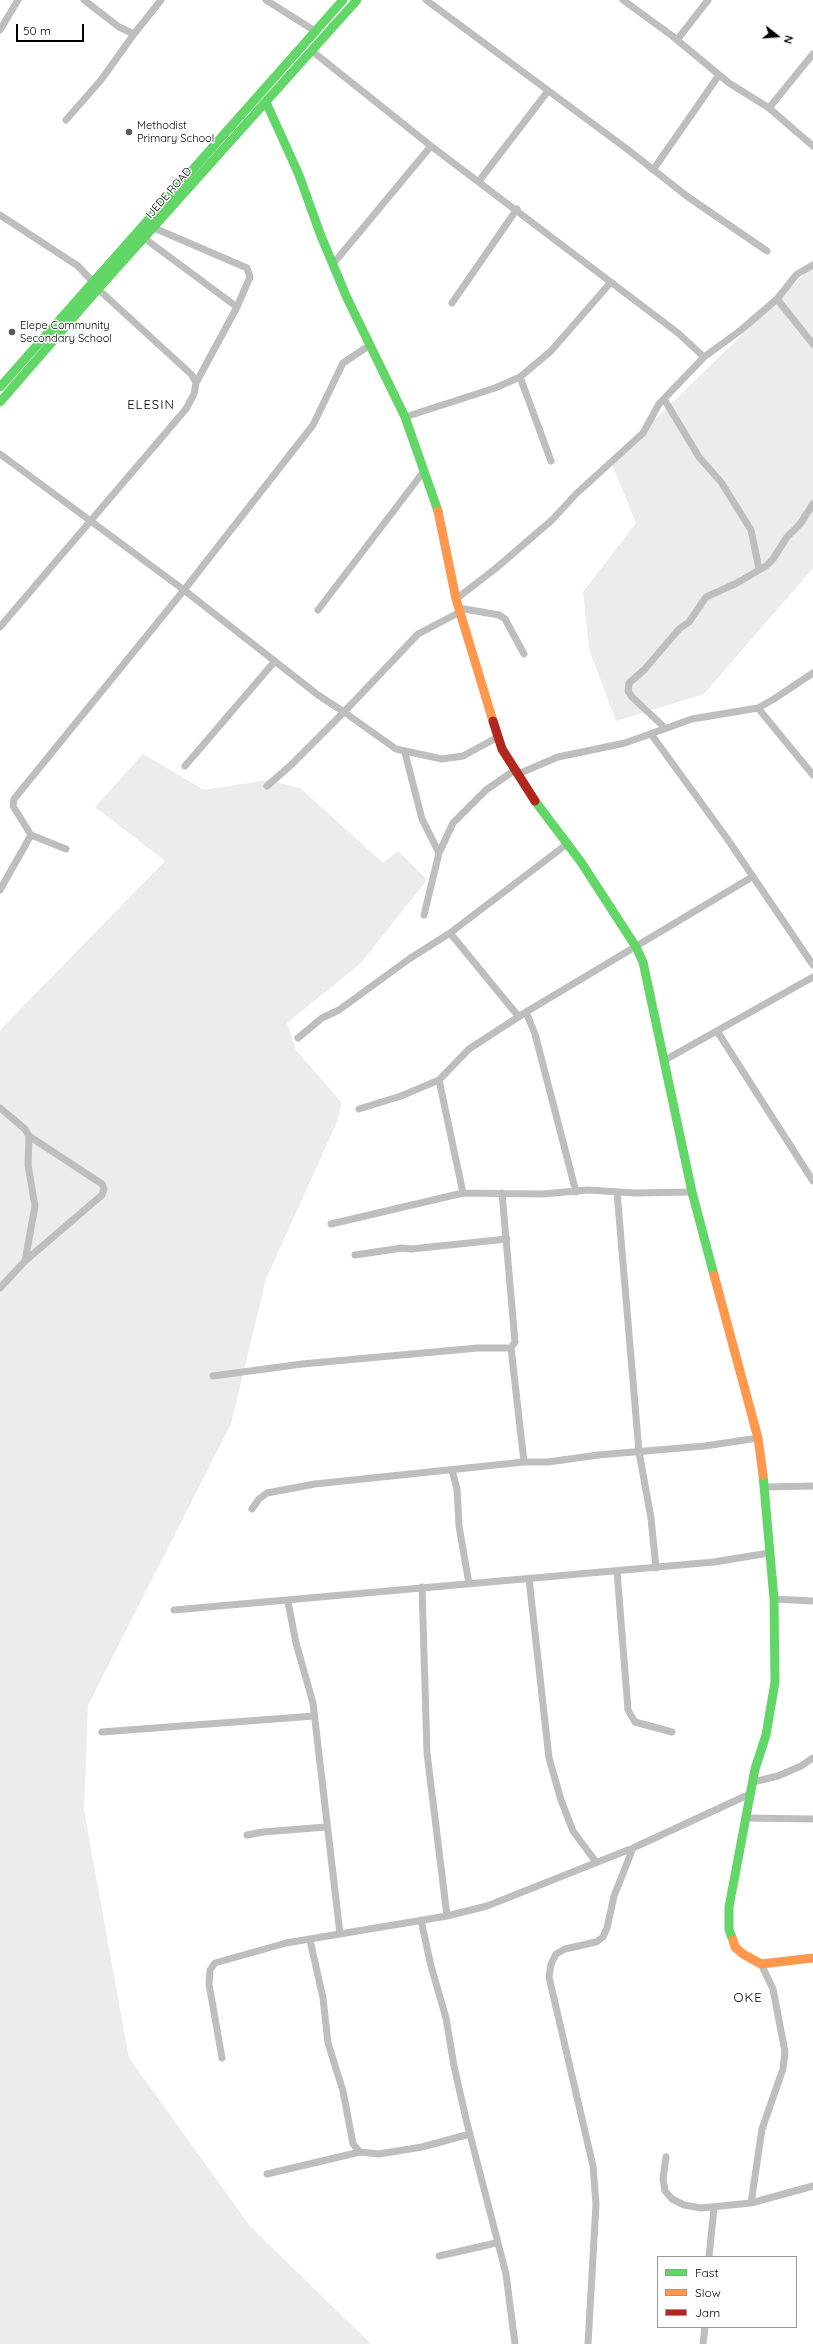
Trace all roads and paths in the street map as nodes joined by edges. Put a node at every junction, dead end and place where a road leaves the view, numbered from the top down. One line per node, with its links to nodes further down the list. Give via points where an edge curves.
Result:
1 (18, 0): 10 (street)
2 (84, 0): 12 (street, via 119,27)
3 (161, 0): 12 (street)
4 (266, 0): 11 (street)
5 (344, 0): 11 (street, IJEDE ROAD)
6 (357, 0): 14 (street, IJEDE ROAD)
7 (426, 0): 17 (street)
8 (623, 0): 13 (street)
9 (708, 0): 13 (street)
10 (0, 30)
11 (315, 31): 32 (street, IJEDE ROAD)
12 (134, 34): 20 (street, via 101,80)
13 (677, 40): 16 (street)
14 (312, 51): 18 (street, IJEDE ROAD); 21 (street)
15 (813, 54): 19 (street)
16 (719, 75): 19 (street); 23 (street)
17 (548, 91): 23 (street); 24 (street)
18 (266, 102): 27 (street, IJEDE ROAD); 30 (street, via 299,176)
19 (769, 108): 22 (street)
20 (66, 120)
21 (431, 146): 24 (street); 30 (street)
22 (813, 146)
23 (653, 170): 29 (street, via 720,221)
24 (479, 181): 25 (street)
25 (516, 209): 33 (street); 36 (street)
26 (0, 215): 32 (street, via 78,266)
27 (154, 228): 28 (street, IJEDE ROAD); 37 (street, via 247,268 250,277)
28 (144, 238): 34 (street, IJEDE ROAD); 37 (street)
29 (766, 251)
30 (333, 264): 39 (street)
31 (813, 265): 35 (street, via 797,274)
32 (92, 281): 43 (street, IJEDE ROAD)
33 (611, 282): 40 (street, via 678,333); 41 (street, via 552,351)
34 (98, 289): 42 (street, via 192,375); 45 (street, IJEDE ROAD)
35 (777, 299): 38 (street); 40 (street)
36 (452, 303)
37 (237, 307): 42 (street)
38 (813, 344)
39 (370, 345): 46 (street); 53 (street, via 344,363 314,425)
40 (704, 357): 44 (street)
41 (520, 377): 46 (street); 48 (street)
42 (196, 383): 51 (street, via 194,394 186,409)
43 (0, 387)
44 (664, 399): 52 (street, via 699,457 721,482 751,530); 54 (street, via 643,433 576,494 552,520 495,569)
45 (0, 402)
46 (405, 417): 49 (street)
47 (0, 454): 51 (street)
48 (551, 461)
49 (424, 471): 54 (street, via 438,513); 55 (street)
50 (813, 504): 52 (street, via 773,559)
51 (90, 522): 53 (street); 56 (street)
52 (759, 569): 62 (street, via 733,585 706,597 689,622 679,629 644,670 629,683 628,691 632,697)
53 (184, 590): 58 (street); 70 (street, via 14,799 13,806)
54 (459, 606): 57 (street, via 499,615 505,619); 61 (street, via 418,634); 64 (street)
55 (318, 610)
56 (0, 627)
57 (524, 654)
58 (275, 661): 61 (street); 66 (street)
59 (813, 673): 60 (street)
60 (758, 708): 62 (street, via 692,719); 68 (street)
61 (344, 712): 65 (street); 69 (street)
62 (665, 728): 63 (street)
63 (651, 734): 67 (street, via 625,743 558,757); 74 (street)
64 (498, 737): 65 (street, via 456,759); 67 (street, via 502,750)
65 (405, 753): 73 (street, via 420,813 429,837)
66 (185, 766)
67 (516, 772): 71 (street); 73 (street, via 486,790 458,816)
68 (813, 775)
69 (267, 786)
70 (31, 835): 72 (street); 75 (street)
71 (568, 844): 77 (street); 78 (street)
72 (66, 849)
73 (439, 853): 76 (street)
74 (752, 877): 78 (street); 79 (street)
75 (0, 890)
76 (424, 915)
77 (450, 933): 82 (street); 84 (street, via 339,1010 322,1018)
78 (636, 947): 81 (street); 85 (street, via 643,962)
79 (813, 965)
80 (813, 977): 83 (street)
81 (526, 1012): 82 (street); 91 (street, via 535,1034)
82 (519, 1016): 86 (street, via 469,1050)
83 (717, 1031): 85 (street); 90 (street)
84 (298, 1038)
85 (665, 1060): 93 (street)
86 (439, 1080): 88 (street); 94 (street)
87 (0, 1108): 89 (street, via 25,1129)
88 (359, 1110)
89 (29, 1136): 99 (street, via 28,1165 34,1206); 99 (street, via 102,1184 104,1189 102,1194)
90 (813, 1181)
91 (576, 1192): 92 (street); 95 (street)
92 (617, 1192): 93 (street); 104 (street)
93 (692, 1192): 103 (street)
94 (463, 1193): 95 (street); 96 (street)
95 (502, 1193): 97 (street)
96 (331, 1224)
97 (507, 1239): 98 (street, via 402,1248); 101 (street, via 515,1342)
98 (355, 1255)
99 (25, 1260): 100 (street)
100 (0, 1288)
101 (511, 1348): 102 (street, via 478,1348 302,1364); 105 (street)
102 (213, 1376)
103 (758, 1438): 104 (street); 108 (street)
104 (639, 1452): 105 (street, via 548,1462); 111 (street, via 651,1518)
105 (524, 1462): 106 (street)
106 (452, 1470): 109 (street, via 347,1479 284,1489 267,1493); 114 (street, via 457,1489 459,1526)
107 (813, 1486): 108 (street)
108 (764, 1487): 110 (street)
109 (252, 1509)
110 (769, 1553): 111 (street); 116 (street)
111 (656, 1568): 112 (street)
112 (617, 1571): 113 (street); 122 (street, via 628,1710 635,1722)
113 (529, 1579): 114 (street); 131 (street, via 550,1758 561,1800 573,1830)
114 (469, 1584): 115 (street)
115 (422, 1587): 118 (street); 132 (street, via 427,1753)
116 (774, 1599): 117 (street); 124 (street, via 775,1682 766,1735)
117 (813, 1601)
118 (288, 1602): 119 (street); 120 (street, via 296,1643 311,1692)
119 (174, 1610)
120 (314, 1716): 121 (street); 128 (street)
121 (102, 1732)
122 (672, 1732)
123 (813, 1758): 124 (street, via 778,1776)
124 (753, 1782): 125 (street)
125 (752, 1793): 126 (street); 130 (street)
126 (748, 1818): 127 (street); 137 (street, via 729,1906 729,1930 735,1947 742,1954)
127 (813, 1819)
128 (326, 1827): 129 (street); 134 (street)
129 (247, 1835)
130 (633, 1848): 131 (street); 151 (street, via 614,1896 603,1937 596,1942 565,1949 556,1954 549,1977 593,2166 596,2204)
131 (596, 1862): 132 (street, via 487,1906)
132 (447, 1916): 133 (street)
133 (421, 1920): 134 (street); 139 (street, via 446,2018)
134 (340, 1934): 135 (street)
135 (310, 1940): 138 (street, via 286,1943 215,1963 210,1970 209,1984); 140 (street, via 323,1998 328,2043 343,2091 353,2144)
136 (813, 1958): 137 (street)
137 (761, 1964): 144 (street, via 773,1989 785,2052 784,2069 762,2129)
138 (222, 2058)
139 (470, 2134): 140 (street, via 422,2147 380,2154); 146 (street)
140 (360, 2152): 142 (street)
141 (666, 2157): 145 (street, via 663,2179 666,2191 672,2199 684,2205)
142 (267, 2174)
143 (813, 2186): 144 (street)
144 (751, 2204): 145 (street)
145 (714, 2208): 148 (street)
146 (496, 2243): 147 (street); 150 (street, via 506,2274)
147 (439, 2256)
148 (710, 2256)
149 (705, 2328): 152 (street)
150 (515, 2344)
151 (588, 2344)
152 (704, 2344)

